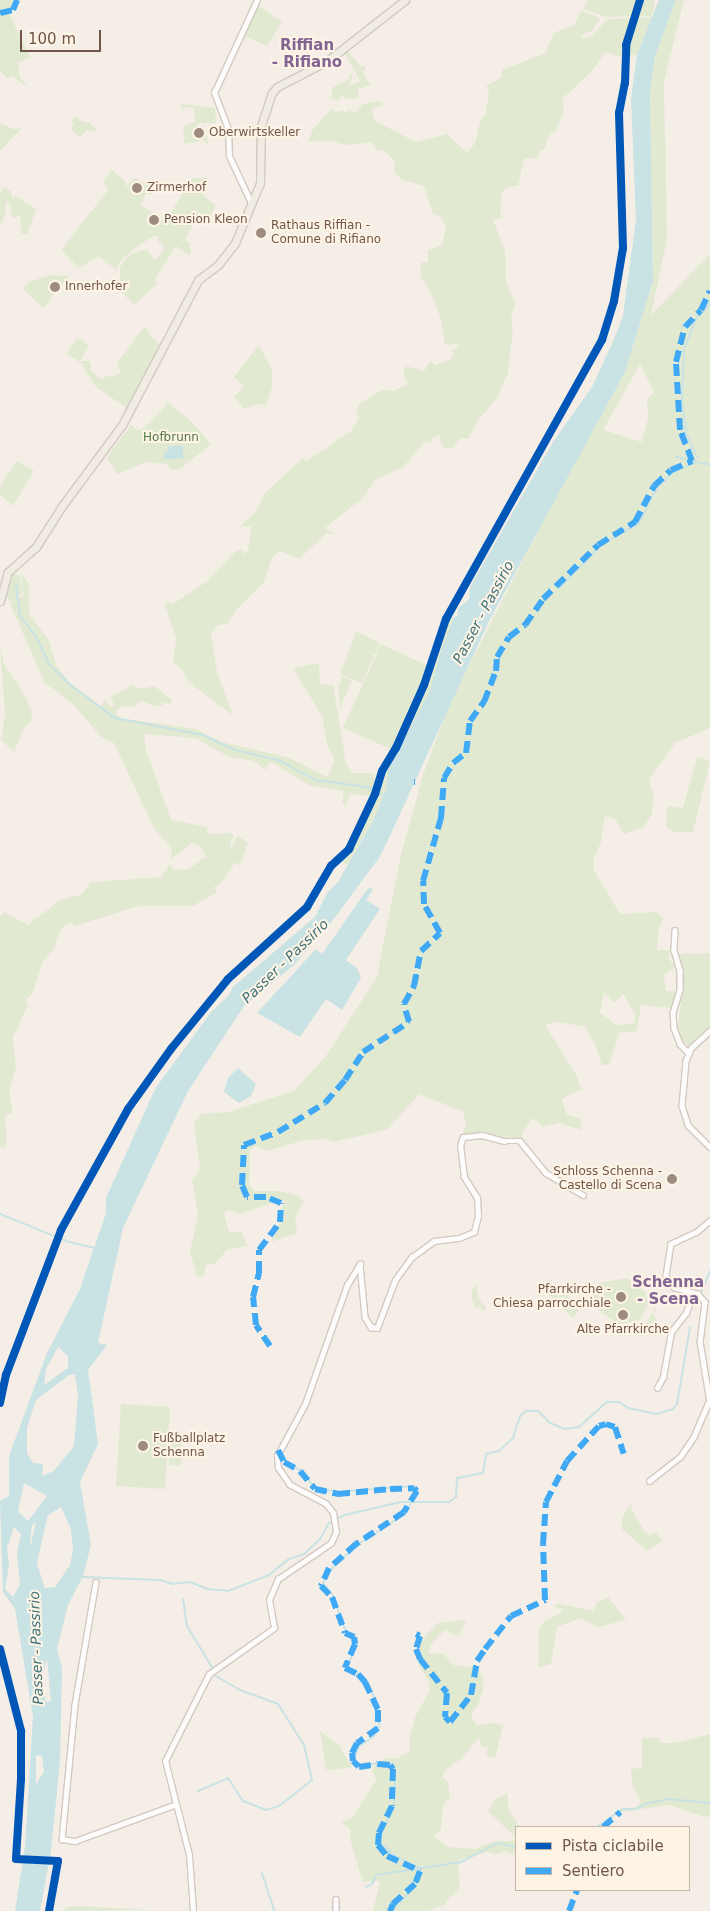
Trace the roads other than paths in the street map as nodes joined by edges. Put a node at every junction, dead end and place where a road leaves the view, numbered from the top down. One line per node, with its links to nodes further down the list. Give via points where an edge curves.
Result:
1 (257, 0): 3 (street, via 214,93 228,129 229,156)
2 (405, 0): 3 (main road, via 327,61 277,87 272,93 261,126 260,183)
3 (253, 206): 4 (main road, via 227,255 198,280 188,295 164,351 122,425 36,547 8,572)
4 (0, 601)
5 (675, 930): 7 (street, via 674,950 680,971 680,990 673,1013 674,1028 680,1044)
6 (710, 1031): 7 (street)
7 (689, 1053): 8 (street, via 682,1113)
8 (710, 1147)
9 (583, 1195): 16 (street, via 546,1173 520,1141 482,1135 463,1137 460,1146 464,1177 476,1193 478,1207 474,1232 434,1241 412,1257 395,1280 377,1328 371,1327 365,1318 359,1265 344,1292 306,1404 277,1456 278,1468 290,1485 326,1504 333,1513 336,1532 331,1543 278,1579 268,1600 274,1628 206,1679 165,1761)
10 (710, 1221): 11 (street, via 697,1232 671,1244 666,1276 674,1287)
11 (695, 1294): 12 (street, via 671,1332 663,1377); 13 (street, via 705,1305 700,1336)
12 (657, 1388)
13 (710, 1402): 14 (street, via 680,1457)
14 (649, 1481)
15 (96, 1582): 16 (street, via 75,1705 62,1839 75,1841)
16 (174, 1805): 18 (street, via 189,1855)
17 (336, 1899): 19 (street)
18 (193, 1911)
19 (336, 1911)

